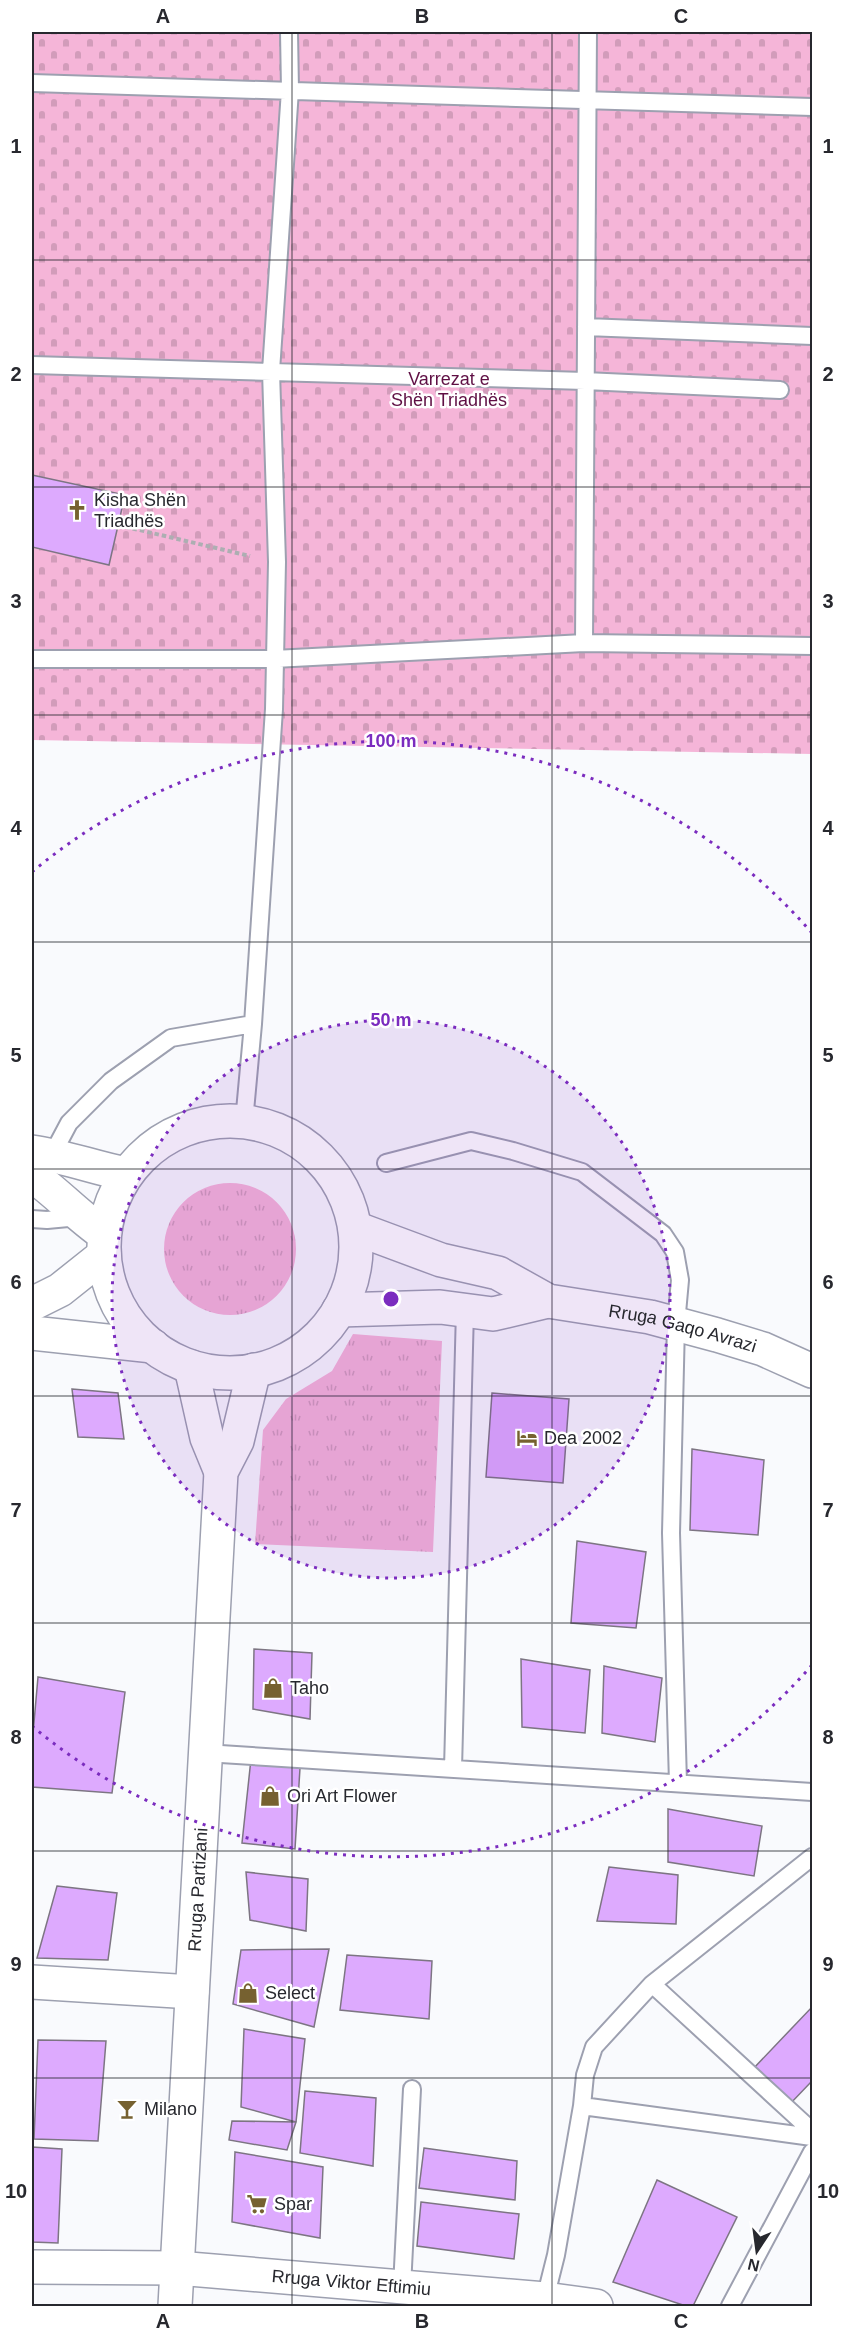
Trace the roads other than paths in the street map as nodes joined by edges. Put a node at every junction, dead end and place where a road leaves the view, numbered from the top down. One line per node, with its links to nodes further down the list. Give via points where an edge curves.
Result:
1 (289, 32): 4 (lane)
2 (588, 32): 5 (lane)
3 (32, 83): 4 (lane)
4 (290, 90): 5 (lane); 10 (lane)
5 (587, 100): 6 (lane); 7 (lane)
6 (813, 107)
7 (586, 327): 8 (lane); 11 (lane)
8 (813, 336)
9 (32, 364): 10 (lane)
10 (271, 371): 11 (lane); 16 (lane, via 278,562)
11 (585, 381): 12 (lane); 13 (lane)
12 (780, 390)
13 (584, 643): 14 (lane); 16 (lane)
14 (813, 646)
15 (32, 659): 16 (lane)
16 (274, 659): 17 (lane)
17 (253, 1024): 18 (lane); 19 (lane, via 171,1038 111,1081)
18 (244, 1122): 21 (street, via 216,1122 175,1133 156,1144); 23 (street, via 279,1131 315,1154 341,1187)
19 (38, 1161): 21 (street, via 77,1163); 24 (street, via 64,1200)
20 (386, 1163): 29 (lane, via 471,1140 582,1172 663,1234 675,1252 680,1280)
21 (126, 1174): 24 (street)
22 (32, 1218): 24 (lane)
23 (355, 1228): 25 (street, Rruga Gaqo Avrazi, via 441,1260 498,1274); 27 (street, via 354,1270)
24 (96, 1235): 26 (street, via 60,1290); 31 (street, via 114,1297 124,1316)
25 (548, 1301): 28 (street, Rruga Gaqo Avrazi, via 493,1314); 29 (street, Rruga Gaqo Avrazi)
26 (32, 1304)
27 (339, 1310): 28 (street, Rruga Gaqo Avrazi); 33 (street, via 312,1342 294,1355)
28 (465, 1310): 37 (lane)
29 (676, 1324): 34 (street, Rruga Gaqo Avrazi, via 763,1349); 38 (lane, via 671,1533)
30 (32, 1333): 31 (street)
31 (153, 1346): 32 (street)
32 (191, 1366): 33 (street, via 212,1371); 35 (street, Rruga Partizani, via 207,1438)
33 (254, 1370): 35 (street, Rruga Partizani, via 237,1441)
34 (813, 1371)
35 (221, 1472): 36 (street, Rruga Partizani)
36 (205, 1753): 37 (lane); 43 (street, Rruga Partizani)
37 (453, 1769): 38 (lane)
38 (678, 1783): 39 (lane)
39 (813, 1792)
40 (813, 1857): 42 (lane)
41 (32, 1982): 43 (street)
42 (652, 1984): 45 (lane, via 594,2047 585,2075); 46 (lane)
43 (192, 1992): 50 (street, Rruga Partizani)
44 (412, 2089): 51 (lane)
45 (582, 2106): 47 (lane); 52 (lane)
46 (813, 2131)
47 (813, 2137)
48 (813, 2152): 55 (lane)
49 (32, 2267): 50 (street, Rruga Viktor Eftimiu)
50 (177, 2268): 51 (street, Rruga Viktor Eftimiu); 53 (street, Rruga Partizani)
51 (384, 2289): 52 (street, Rruga Viktor Eftimiu)
52 (545, 2300): 54 (street, Rruga Viktor Eftimiu)
53 (175, 2307)
54 (596, 2307)
55 (730, 2307)

